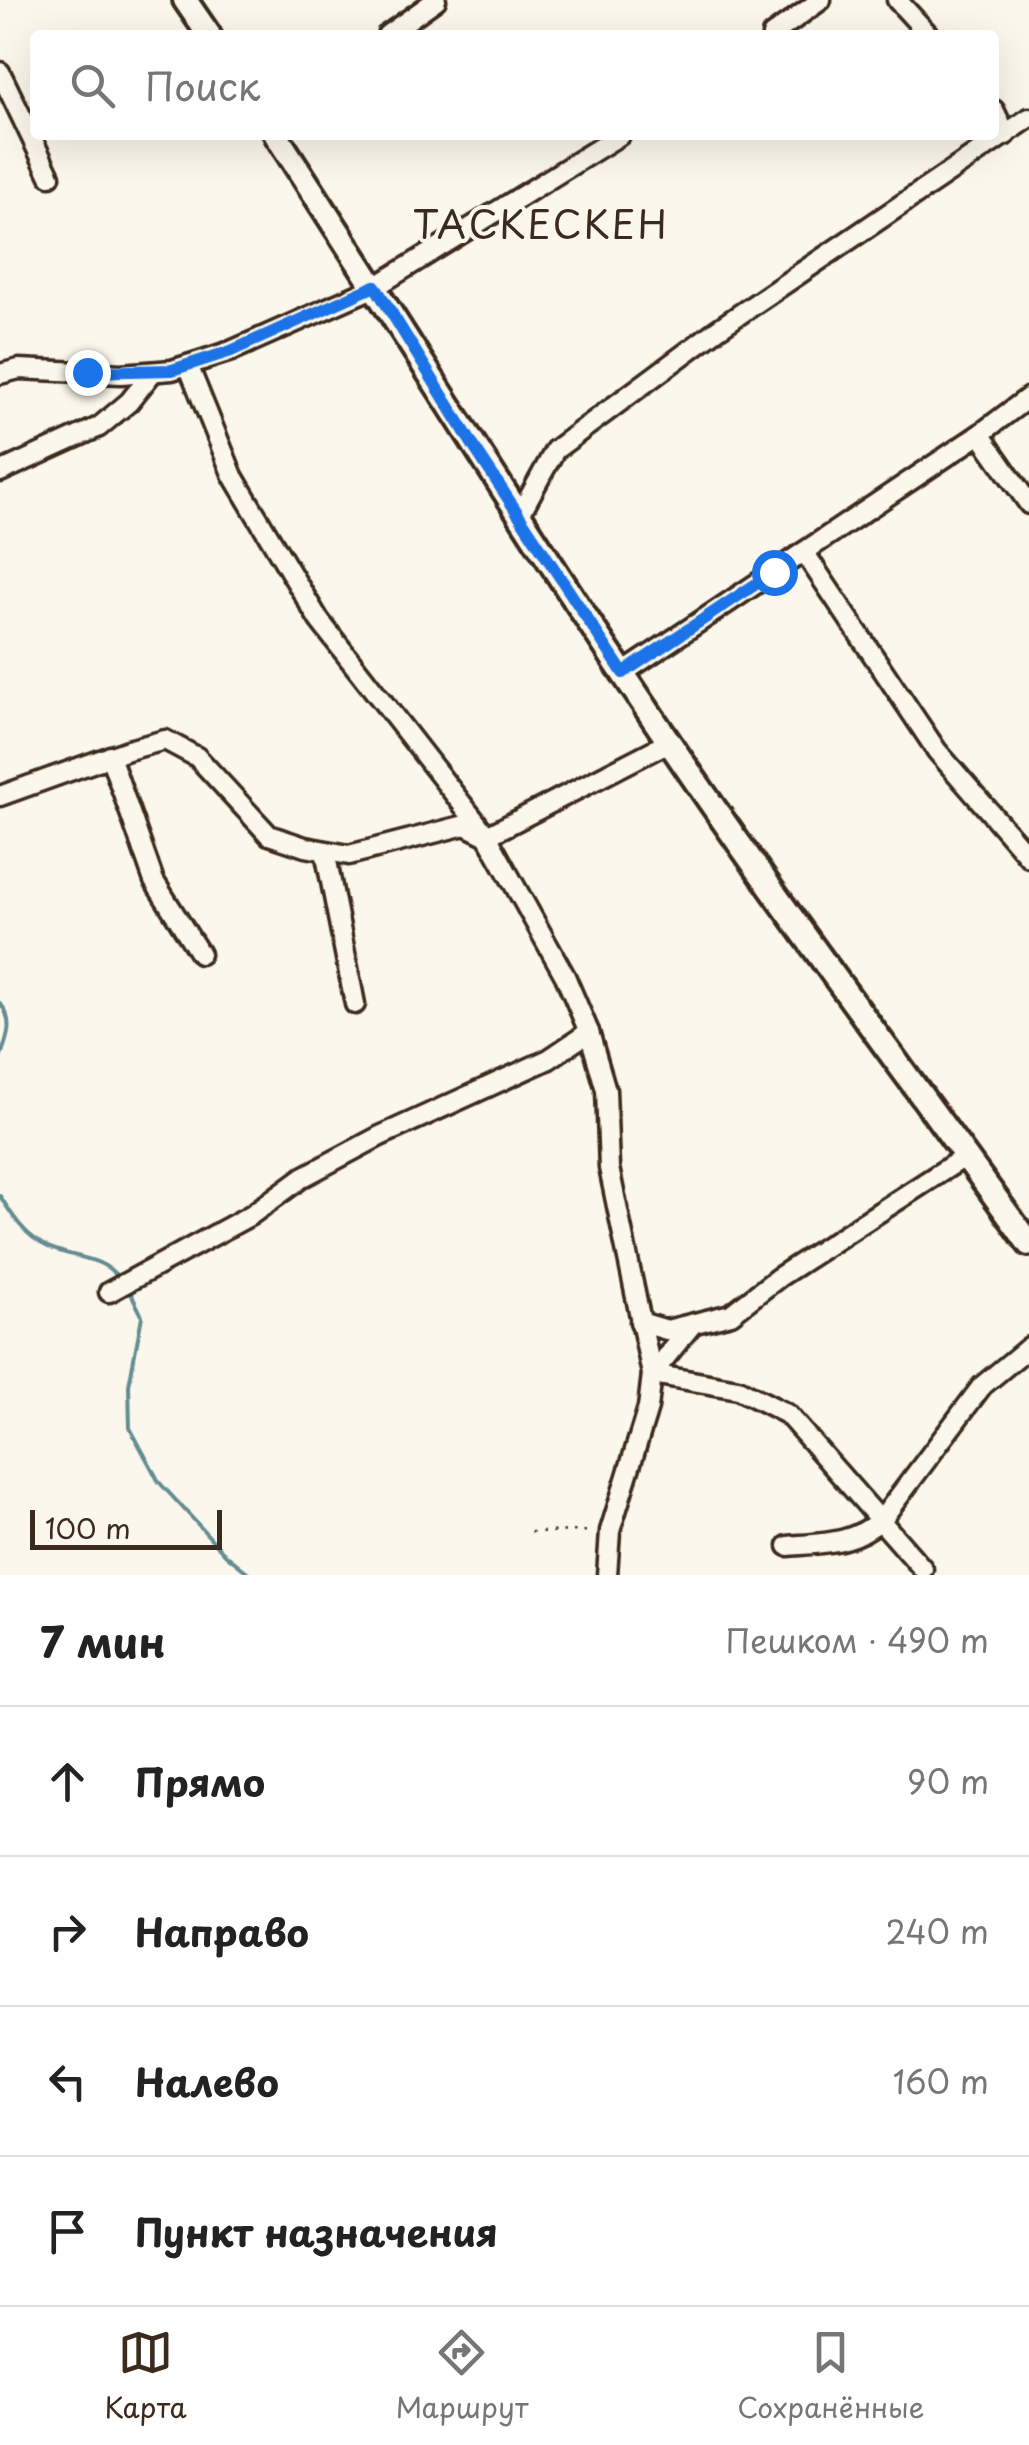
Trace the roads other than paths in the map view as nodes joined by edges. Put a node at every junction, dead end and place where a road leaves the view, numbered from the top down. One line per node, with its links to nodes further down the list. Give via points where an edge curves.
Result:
1 (184, 0): 5 (main road)
2 (436, 0): 6 (street)
3 (821, 0): 7 (street)
4 (897, 0): 8 (street)
5 (205, 30)
6 (394, 30)
7 (779, 30)
8 (924, 30)
9 (0, 72): 12 (street)
10 (1029, 118): 13 (street)
11 (999, 120): 13 (street)
12 (30, 134)
13 (1006, 135): 18 (street)
14 (33, 140): 19 (street)
15 (279, 140): 20 (main road)
16 (612, 140): 20 (street)
17 (999, 140): 28 (street, via 718,329 555,450)
18 (999, 140)
19 (50, 176)
20 (375, 286): 21 (street); 28 (main road)
21 (188, 365): 22 (street); 34 (street, via 233,476 319,620)
22 (153, 372): 23 (street); 26 (street, via 99,427)
23 (0, 374)
24 (1029, 396): 25 (street)
25 (980, 434): 27 (street); 29 (street)
26 (0, 472)
27 (1029, 504)
28 (520, 516): 30 (main road)
29 (804, 552): 30 (street); 35 (street, via 937,751)
30 (623, 673): 31 (main road)
31 (669, 742): 34 (street); 40 (main road)
32 (110, 756): 33 (street); 36 (street, via 164,740 197,757 269,835); 37 (street, via 154,881)
33 (0, 796)
34 (487, 836): 36 (street, via 465,824 350,855); 39 (street)
35 (1026, 847)
36 (326, 850): 38 (street)
37 (200, 954)
38 (355, 1004)
39 (589, 1032): 42 (street, via 549,1059 303,1177 251,1216); 43 (street, via 606,1090 609,1168)
40 (966, 1156): 41 (main road); 44 (street, via 731,1314)
41 (1029, 1244)
42 (108, 1292)
43 (640, 1322): 44 (street, via 667,1330); 46 (street)
44 (691, 1326): 46 (street)
45 (1029, 1346): 47 (street, via 982,1386)
46 (652, 1374): 47 (street, via 738,1389 787,1414); 50 (street, via 610,1531)
47 (882, 1519): 48 (street, via 844,1542); 49 (street)
48 (788, 1546)
49 (923, 1569)
50 (607, 1575)

